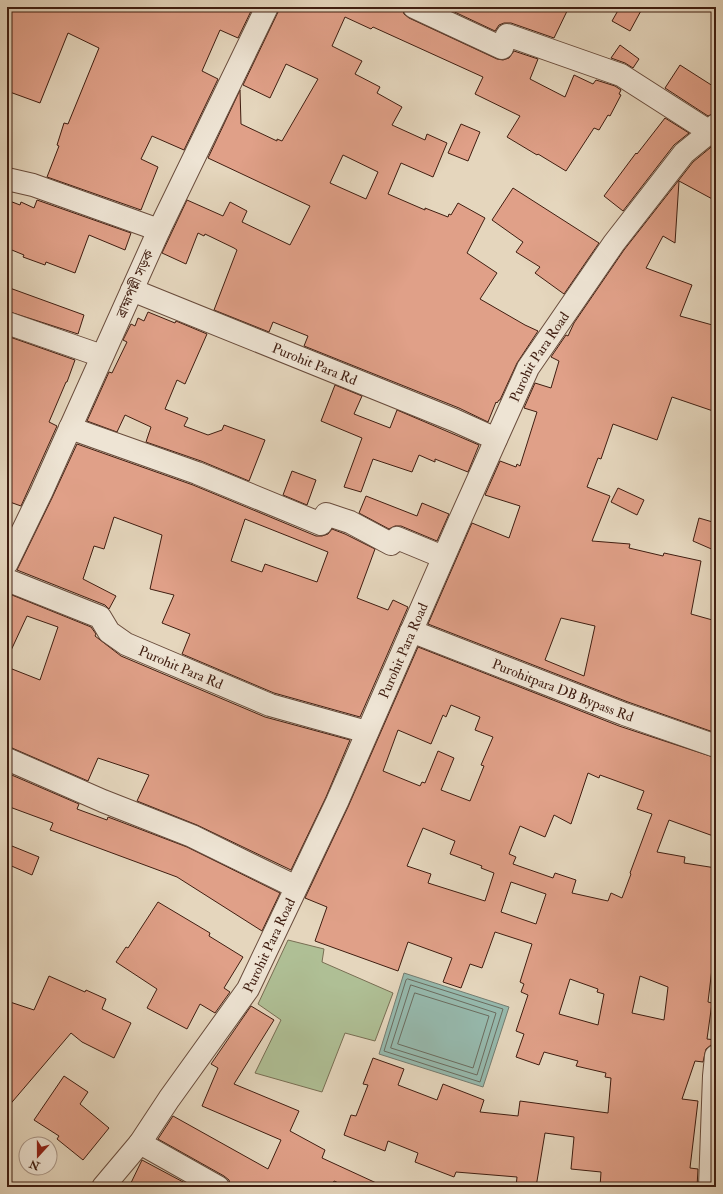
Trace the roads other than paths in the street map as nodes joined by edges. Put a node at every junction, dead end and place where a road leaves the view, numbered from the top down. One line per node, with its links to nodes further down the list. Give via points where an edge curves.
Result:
1 (267, 7): 5 (street, ব্রাহ্মপল্লী সড়ক)
2 (414, 7): 3 (street, via 502,48 507,35 621,76)
3 (713, 129): 10 (street, Purohit Para Road, via 684,153 614,243 528,368)
4 (7, 179): 5 (street, via 33,185)
5 (159, 230): 6 (street, ব্রাহ্মপল্লী সড়ক)
6 (132, 290): 8 (street, ব্রাহ্মপল্লী সড়ক); 10 (street, Purohit Para Rd)
7 (7, 323): 8 (street)
8 (102, 356): 9 (street, ব্রাহ্মপল্লী সড়ক)
9 (70, 428): 11 (street, via 197,473 321,524 326,514 350,522 391,544 397,538); 12 (street, ব্রাহ্মপল্লী সড়ক)
10 (496, 439): 11 (street, Purohit Para Road)
11 (443, 557): 14 (street, Purohit Para Road)
12 (7, 563)
13 (7, 580): 15 (street, Purohit Para Rd, via 100,617 110,632 126,644 270,705)
14 (411, 631): 15 (street, Purohit Para Road); 16 (street, Purohitpara DB Bypass Rd, via 624,714)
15 (367, 732): 18 (street, Purohit Para Road)
16 (716, 746)
17 (7, 759): 18 (street, via 192,836)
18 (296, 887): 20 (street, Purohit Para Road, via 248,989)
19 (716, 1056): 23 (street)
20 (140, 1143): 21 (street, Purohit Para Road); 22 (street)
21 (103, 1187)
22 (218, 1187)
23 (710, 1187)

